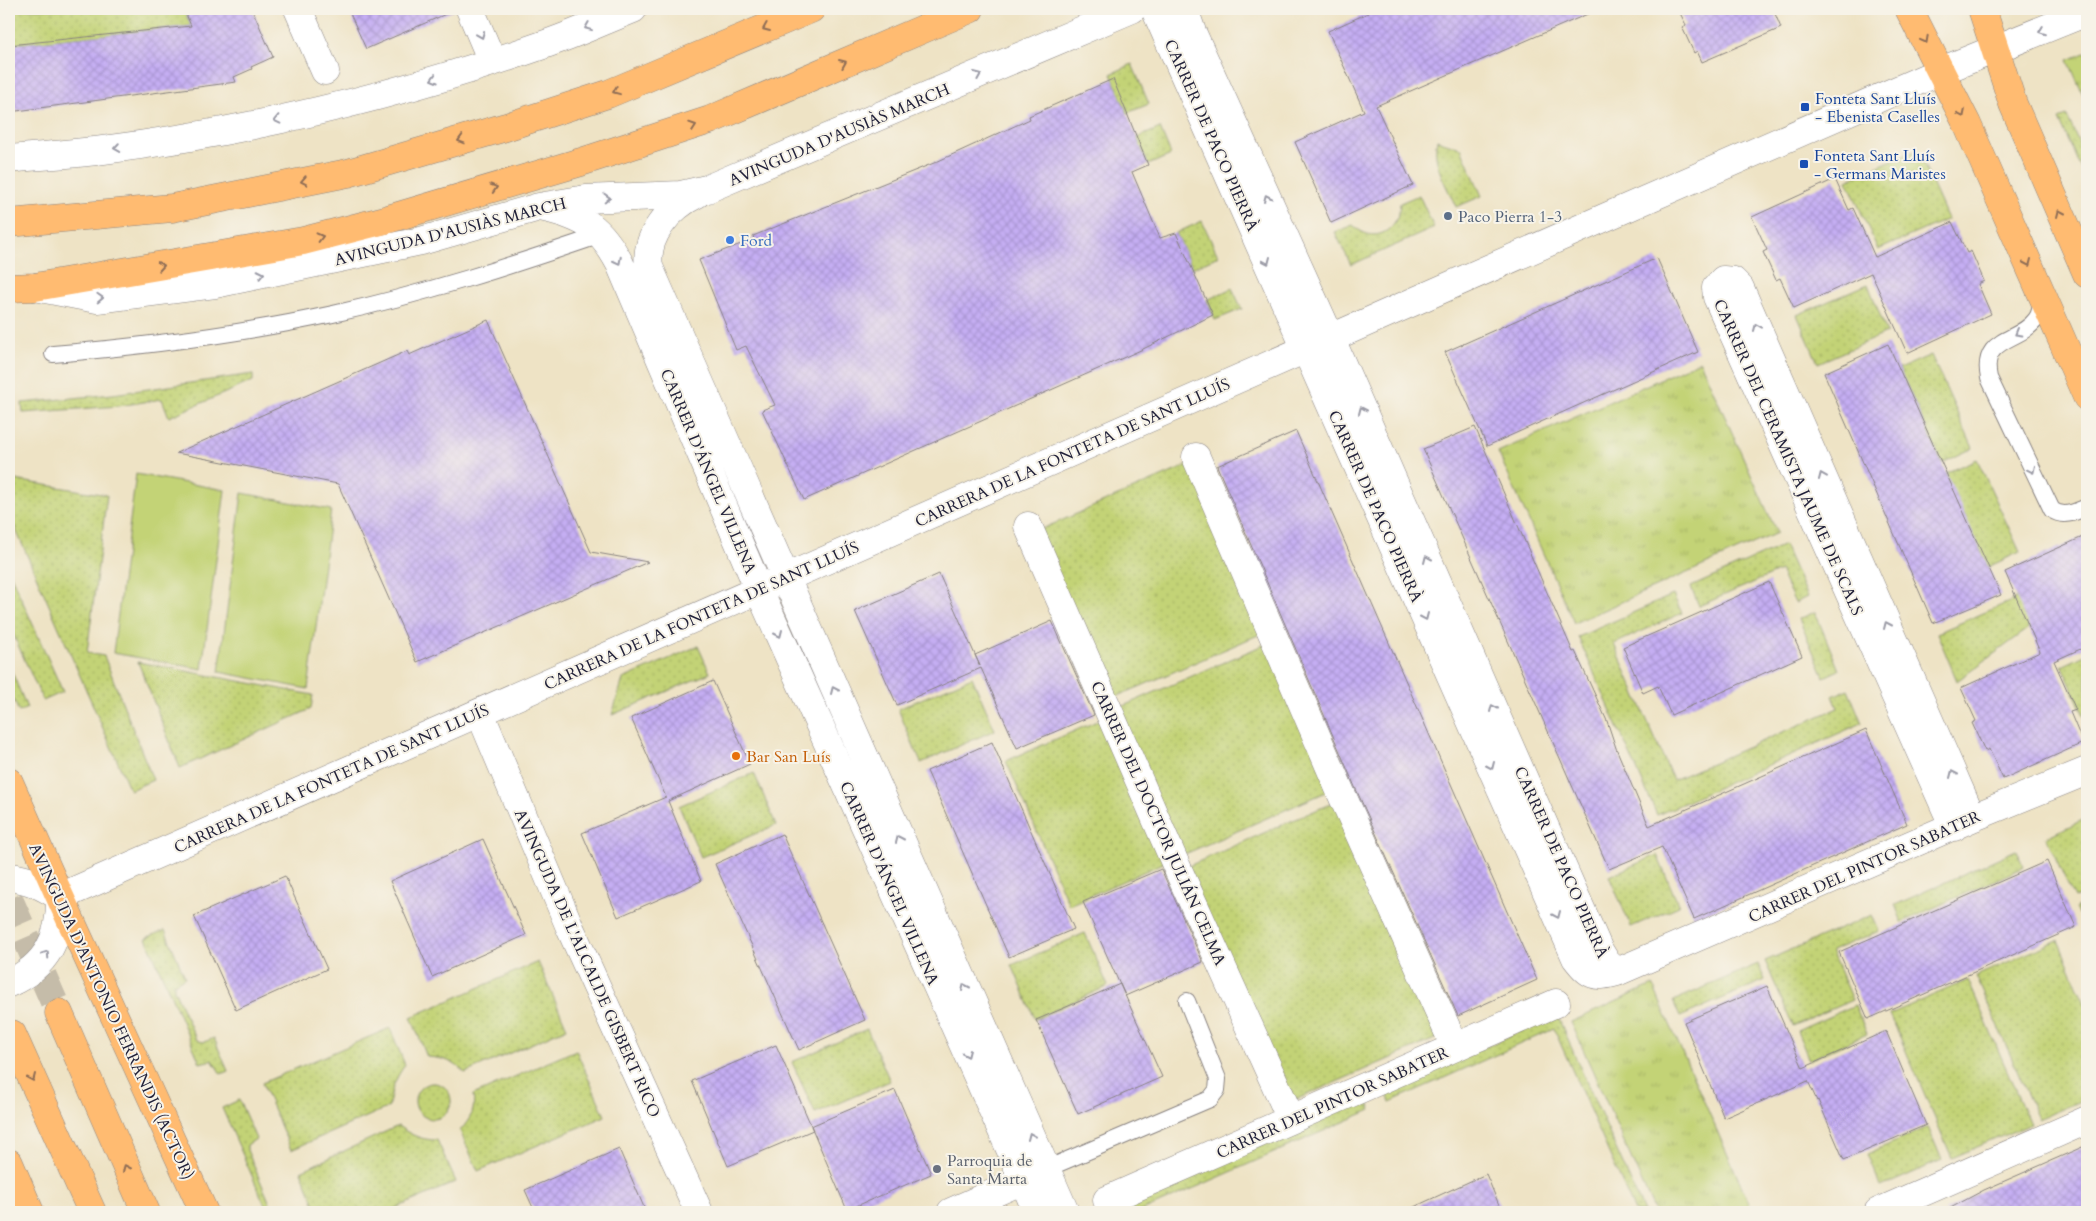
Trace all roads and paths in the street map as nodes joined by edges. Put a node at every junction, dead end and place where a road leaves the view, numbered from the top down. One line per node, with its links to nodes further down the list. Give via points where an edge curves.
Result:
1 (298, 9): 14 (street)
2 (470, 9): 13 (street, one-way to 13)
3 (634, 9): 13 (street, one-way to 13, via 543,45)
4 (811, 9): 19 (main road, one-way to 19, via 608,94 348,173 172,208)
5 (970, 9): 22 (main road, AVINGUDA D'AUSIÀS MARCH, one-way to 5, via 303,241 385,220 710,120)
6 (1132, 9): 17 (street, AVINGUDA D'AUSIÀS MARCH, one-way to 6)
7 (1155, 9): 24 (street, CARRER DE PACO PIERRÀ, one-way to 24)
8 (1184, 9): 24 (street, CARRER DE PACO PIERRÀ, one-way to 8)
9 (1909, 9): 15 (main road, one-way to 15)
10 (1982, 9): 12 (main road)
11 (2087, 12): 12 (street, CARRERA DE LA FONTETA DE SANT LLUÍS, one-way to 12)
12 (1996, 49): 15 (street, CARRERA DE LA FONTETA DE SANT LLUÍS); 21 (main road, one-way to 12, via 2013,104)
13 (492, 61): 16 (street, one-way to 16, via 376,96 253,126 102,150)
14 (325, 71)
15 (1941, 71): 23 (main road, one-way to 23); 24 (street, CARRERA DE LA FONTETA DE SANT LLUÍS)
16 (9, 159)
17 (707, 189): 18 (street, AVINGUDA D'AUSIÀS MARCH, one-way to 17, via 586,199 681,195); 30 (street, CARRER D'ÁNGEL VILLENA, via 677,206 662,221 648,252 649,267)
18 (539, 207): 20 (street, CARRER D'ÁNGEL VILLENA, via 569,213 588,223); 22 (street, AVINGUDA D'AUSIÀS MARCH, one-way to 18, via 97,299 215,284 421,241)
19 (9, 223)
20 (601, 235): 25 (lane, via 499,269 333,314 163,343); 31 (street, CARRER D'ÁNGEL VILLENA, one-way to 31, via 623,270)
21 (2087, 274)
22 (22, 288)
23 (2042, 294): 26 (main road); 28 (lane, one-way to 28, via 2038,318 1992,350 1987,369 2052,510 2059,515)
24 (1318, 344): 30 (street, CARRERA DE LA FONTETA DE SANT LLUÍS); 38 (street, CARRER DE PACO PIERRÀ, via 1576,958 1586,971 1594,975)
25 (53, 354)
26 (2087, 397)
27 (1196, 457): 44 (street)
28 (2087, 507)
29 (1028, 526): 45 (street, CARRER DEL DOCTOR JULIÁN CELMA)
30 (784, 579): 31 (street, CARRERA DE LA FONTETA DE SANT LLUÍS); 48 (street, CARRER D'ÁNGEL VILLENA, one-way to 30)
31 (759, 590): 32 (street, CARRERA DE LA FONTETA DE SANT LLUÍS); 48 (street, CARRER D'ÁNGEL VILLENA, one-way to 48)
32 (480, 713): 37 (street, CARRERA DE LA FONTETA DE SANT LLUÍS); 54 (street, AVINGUDA DE L'ALCALDE GISBERT RICO, via 571,930)
33 (2087, 771): 35 (street, CARRER DEL PINTOR SABATER)
34 (9, 782): 37 (main road, AVINGUDA D'ANTONIO FERRANDIS (ACTOR))
35 (1963, 822): 35 (street, CARRER DEL CERAMISTA JAUME DE SCALS, one-way to 35, via 1740,288 1734,281 1722,280 1716,288 1717,297); 38 (street, CARRER DEL PINTOR SABATER)
36 (9, 877): 37 (street, via 42,885)
37 (60, 897): 39 (street, one-way to 37, via 23,977 49,951 59,925); 53 (main road, AVINGUDA D'ANTONIO FERRANDIS (ACTOR))
38 (1630, 968)
39 (9, 983)
40 (1186, 1000): 48 (lane, via 1218,1079 1217,1090 1210,1099)
41 (1556, 1003): 44 (street, CARRER DEL PINTOR SABATER)
42 (59, 1013): 52 (main road, one-way to 42)
43 (12, 1034): 51 (main road, one-way to 51)
44 (1455, 1047): 45 (street, CARRER DEL PINTOR SABATER)
45 (1291, 1119): 49 (street, CARRER DEL PINTOR SABATER)
46 (2087, 1120): 58 (street)
47 (9, 1163): 50 (main road)
48 (1035, 1175): 55 (street); 56 (street, CARRER D'ÁNGEL VILLENA); 57 (street, CARRER D'ÁNGEL VILLENA)
49 (1107, 1200)
50 (30, 1212)
51 (92, 1212)
52 (146, 1212)
53 (204, 1212)
54 (699, 1212)
55 (951, 1212)
56 (1037, 1212)
57 (1065, 1212)
58 (1878, 1212)

